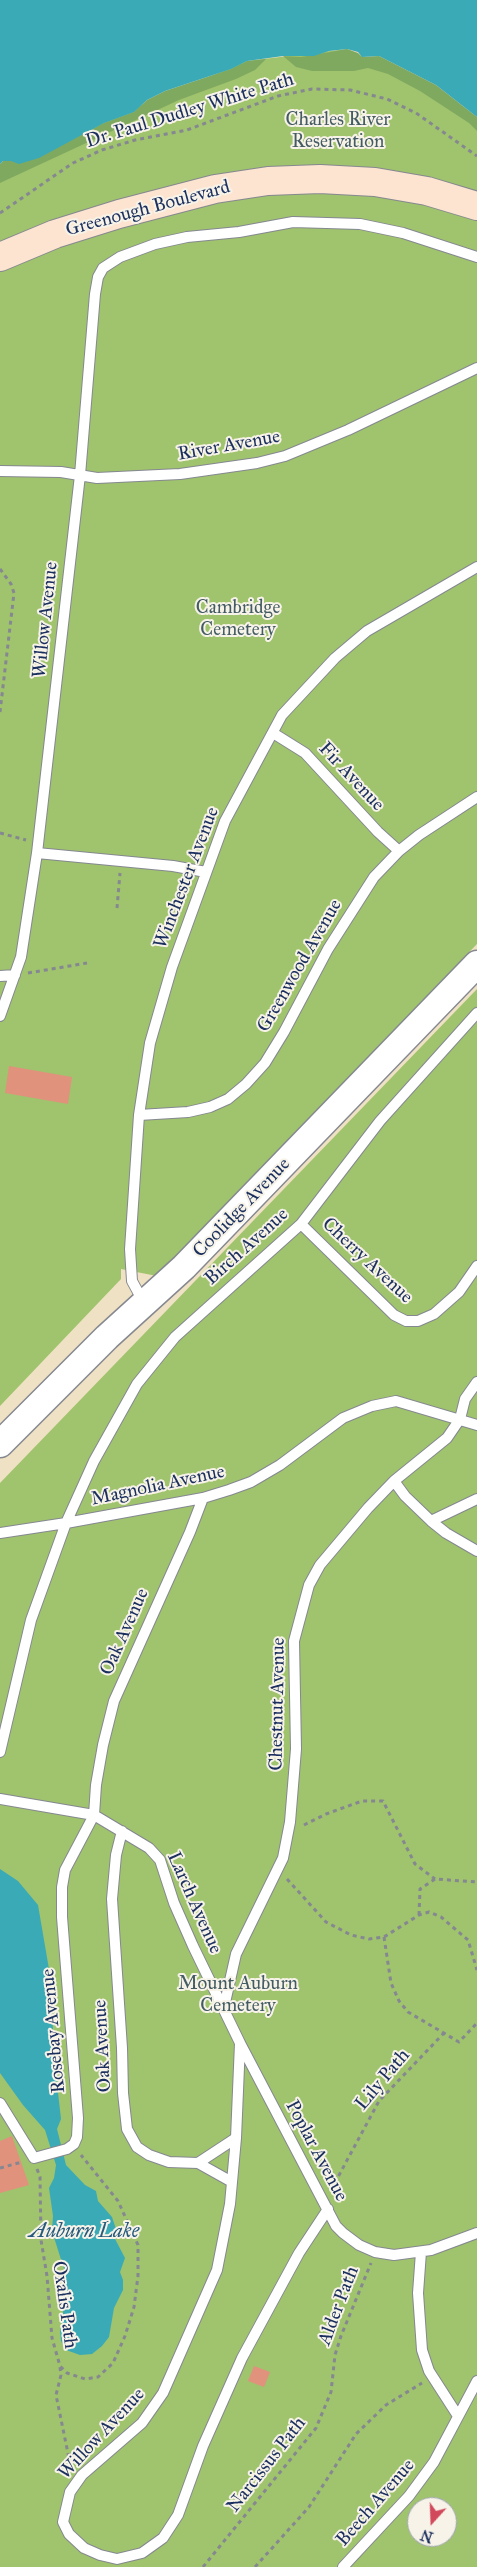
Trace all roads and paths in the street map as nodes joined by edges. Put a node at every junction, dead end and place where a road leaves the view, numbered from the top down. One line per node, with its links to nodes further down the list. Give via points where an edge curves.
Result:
1 (477, 156): 3 (path, Dr. Paul Dudley White Path, via 416,113 388,99 350,90 312,89 278,96 187,130 102,150 73,164)
2 (477, 206): 5 (main road, Greenough Boulevard, via 427,191 375,182 320,178 268,181 215,189 128,211 56,234)
3 (0, 213)
4 (477, 256): 8 (lane, Willow Avenue, via 403,233 360,224 294,222 188,237 155,244 120,257 103,268 98,277)
5 (0, 257)
6 (477, 368): 8 (lane, River Avenue, via 381,416 285,456 180,474 97,478)
7 (0, 471): 8 (lane, River Avenue, via 35,470)
8 (80, 475): 15 (lane, Willow Avenue)
9 (477, 567): 12 (lane, Winchester Avenue, via 367,631 334,658 282,715)
10 (0, 569): 11 (path, via 14,593)
11 (0, 712)
12 (273, 733): 16 (lane, Fir Avenue, via 305,753 378,832); 17 (lane, Winchester Avenue, via 225,821)
13 (477, 797): 16 (lane, Greenwood Avenue)
14 (0, 833): 15 (path)
15 (38, 848): 17 (lane); 22 (lane, Willow Avenue)
16 (399, 850): 26 (lane, Greenwood Avenue, via 352,908 284,1032 246,1084 228,1099 210,1107 188,1112)
17 (206, 872): 26 (lane, Winchester Avenue, via 159,1008)
18 (120, 878): 19 (path)
19 (117, 908)
20 (87, 962): 22 (path)
21 (477, 964): 29 (street, Coolidge Avenue)
22 (15, 975): 23 (lane); 25 (lane, Willow Avenue)
23 (0, 976)
24 (477, 1013): 27 (lane, Birch Avenue, via 380,1121)
25 (0, 1016)
26 (139, 1115): 29 (lane, Winchester Avenue, via 130,1260 132,1281)
27 (301, 1224): 28 (lane, Cherry Avenue, via 394,1315 406,1320 418,1321 434,1314 459,1292); 38 (lane, Birch Avenue, via 199,1314 155,1360 109,1433)
28 (477, 1266)
29 (145, 1304): 33 (street, Coolidge Avenue, via 107,1337)
30 (477, 1382): 31 (lane, Chestnut Avenue, via 465,1399)
31 (460, 1419): 32 (lane, Magnolia Avenue); 34 (lane, Chestnut Avenue, via 447,1438); 35 (lane, Magnolia Avenue, via 396,1401 372,1406 343,1418 280,1465 251,1482)
32 (477, 1424)
33 (0, 1444)
34 (394, 1481): 37 (lane); 45 (lane, Chestnut Avenue, via 320,1565 301,1609 294,1641 296,1749)
35 (203, 1498): 38 (lane, Magnolia Avenue); 43 (lane, Oak Avenue, via 114,1701 103,1745)
36 (477, 1499): 37 (lane)
37 (431, 1521): 40 (lane)
38 (66, 1523): 39 (lane, Magnolia Avenue); 41 (lane, Birch Avenue, via 31,1620)
39 (0, 1533)
40 (477, 1551)
41 (0, 1752)
42 (0, 1799): 43 (lane, Larch Avenue)
43 (94, 1815): 44 (lane, Larch Avenue); 58 (lane, Rosebay Avenue, via 65,1870 62,1887 78,2118 77,2137)
44 (122, 1831): 52 (lane, Larch Avenue, via 149,1848 160,1860 193,1946); 60 (lane, Oak Avenue, via 112,1899 127,2129 137,2147 149,2155 170,2162)
45 (288, 1832): 46 (lane, Chestnut Avenue); 47 (path, via 362,1801 383,1802 416,1864)
46 (279, 1869): 50 (path, via 326,1922 338,1930 369,1939); 52 (lane, Chestnut Avenue, via 236,1954)
47 (435, 1879): 48 (path); 49 (path, via 420,1889)
48 (477, 1882)
49 (419, 1915): 50 (path); 51 (path, via 429,1912 441,1916 468,1940)
50 (384, 1937): 54 (path, via 391,1983 399,2000 408,2012)
51 (477, 1970)
52 (224, 2007): 55 (lane, Poplar Avenue)
53 (477, 2023): 54 (path, via 459,2042)
54 (443, 2034): 63 (path, Lily Path, via 379,2101)
55 (240, 2044): 57 (lane, Willow Avenue); 63 (lane, Poplar Avenue)
56 (0, 2103): 59 (lane)
57 (236, 2138): 60 (lane); 62 (lane, Willow Avenue)
58 (70, 2146): 59 (lane); 67 (path, Oxalis Path, via 118,2201 138,2245 138,2276 134,2307 113,2362 98,2377 85,2379 67,2373)
59 (34, 2158): 61 (path); 67 (path, Oxalis Path, via 40,2178 41,2240 52,2338)
60 (198, 2163): 62 (lane)
61 (0, 2168)
62 (232, 2182): 72 (lane, Willow Avenue, via 226,2233 216,2270 163,2393 142,2423 82,2475)
63 (326, 2206): 65 (lane, Poplar Avenue, via 343,2233); 72 (lane, Willow Avenue, via 242,2358 203,2446 178,2515 163,2538 142,2553 118,2559 84,2548 68,2534 63,2522 64,2510)
64 (477, 2233): 66 (lane, Poplar Avenue)
65 (375, 2252): 66 (lane, Poplar Avenue, via 394,2255); 68 (path, Alder Path, via 341,2336)
66 (421, 2252): 69 (lane, via 418,2293 422,2350)
67 (60, 2366): 72 (path, Oxalis Path, via 56,2395)
68 (333, 2370): 73 (path, Narcissus Path, via 328,2403 316,2428)
69 (432, 2376): 71 (lane); 74 (path, via 380,2412 356,2434 309,2507)
70 (477, 2381): 71 (lane, Beech Avenue)
71 (458, 2416): 75 (lane, Beech Avenue, via 434,2462 409,2496)
72 (74, 2488)
73 (203, 2567)
74 (255, 2567)
75 (343, 2567)

